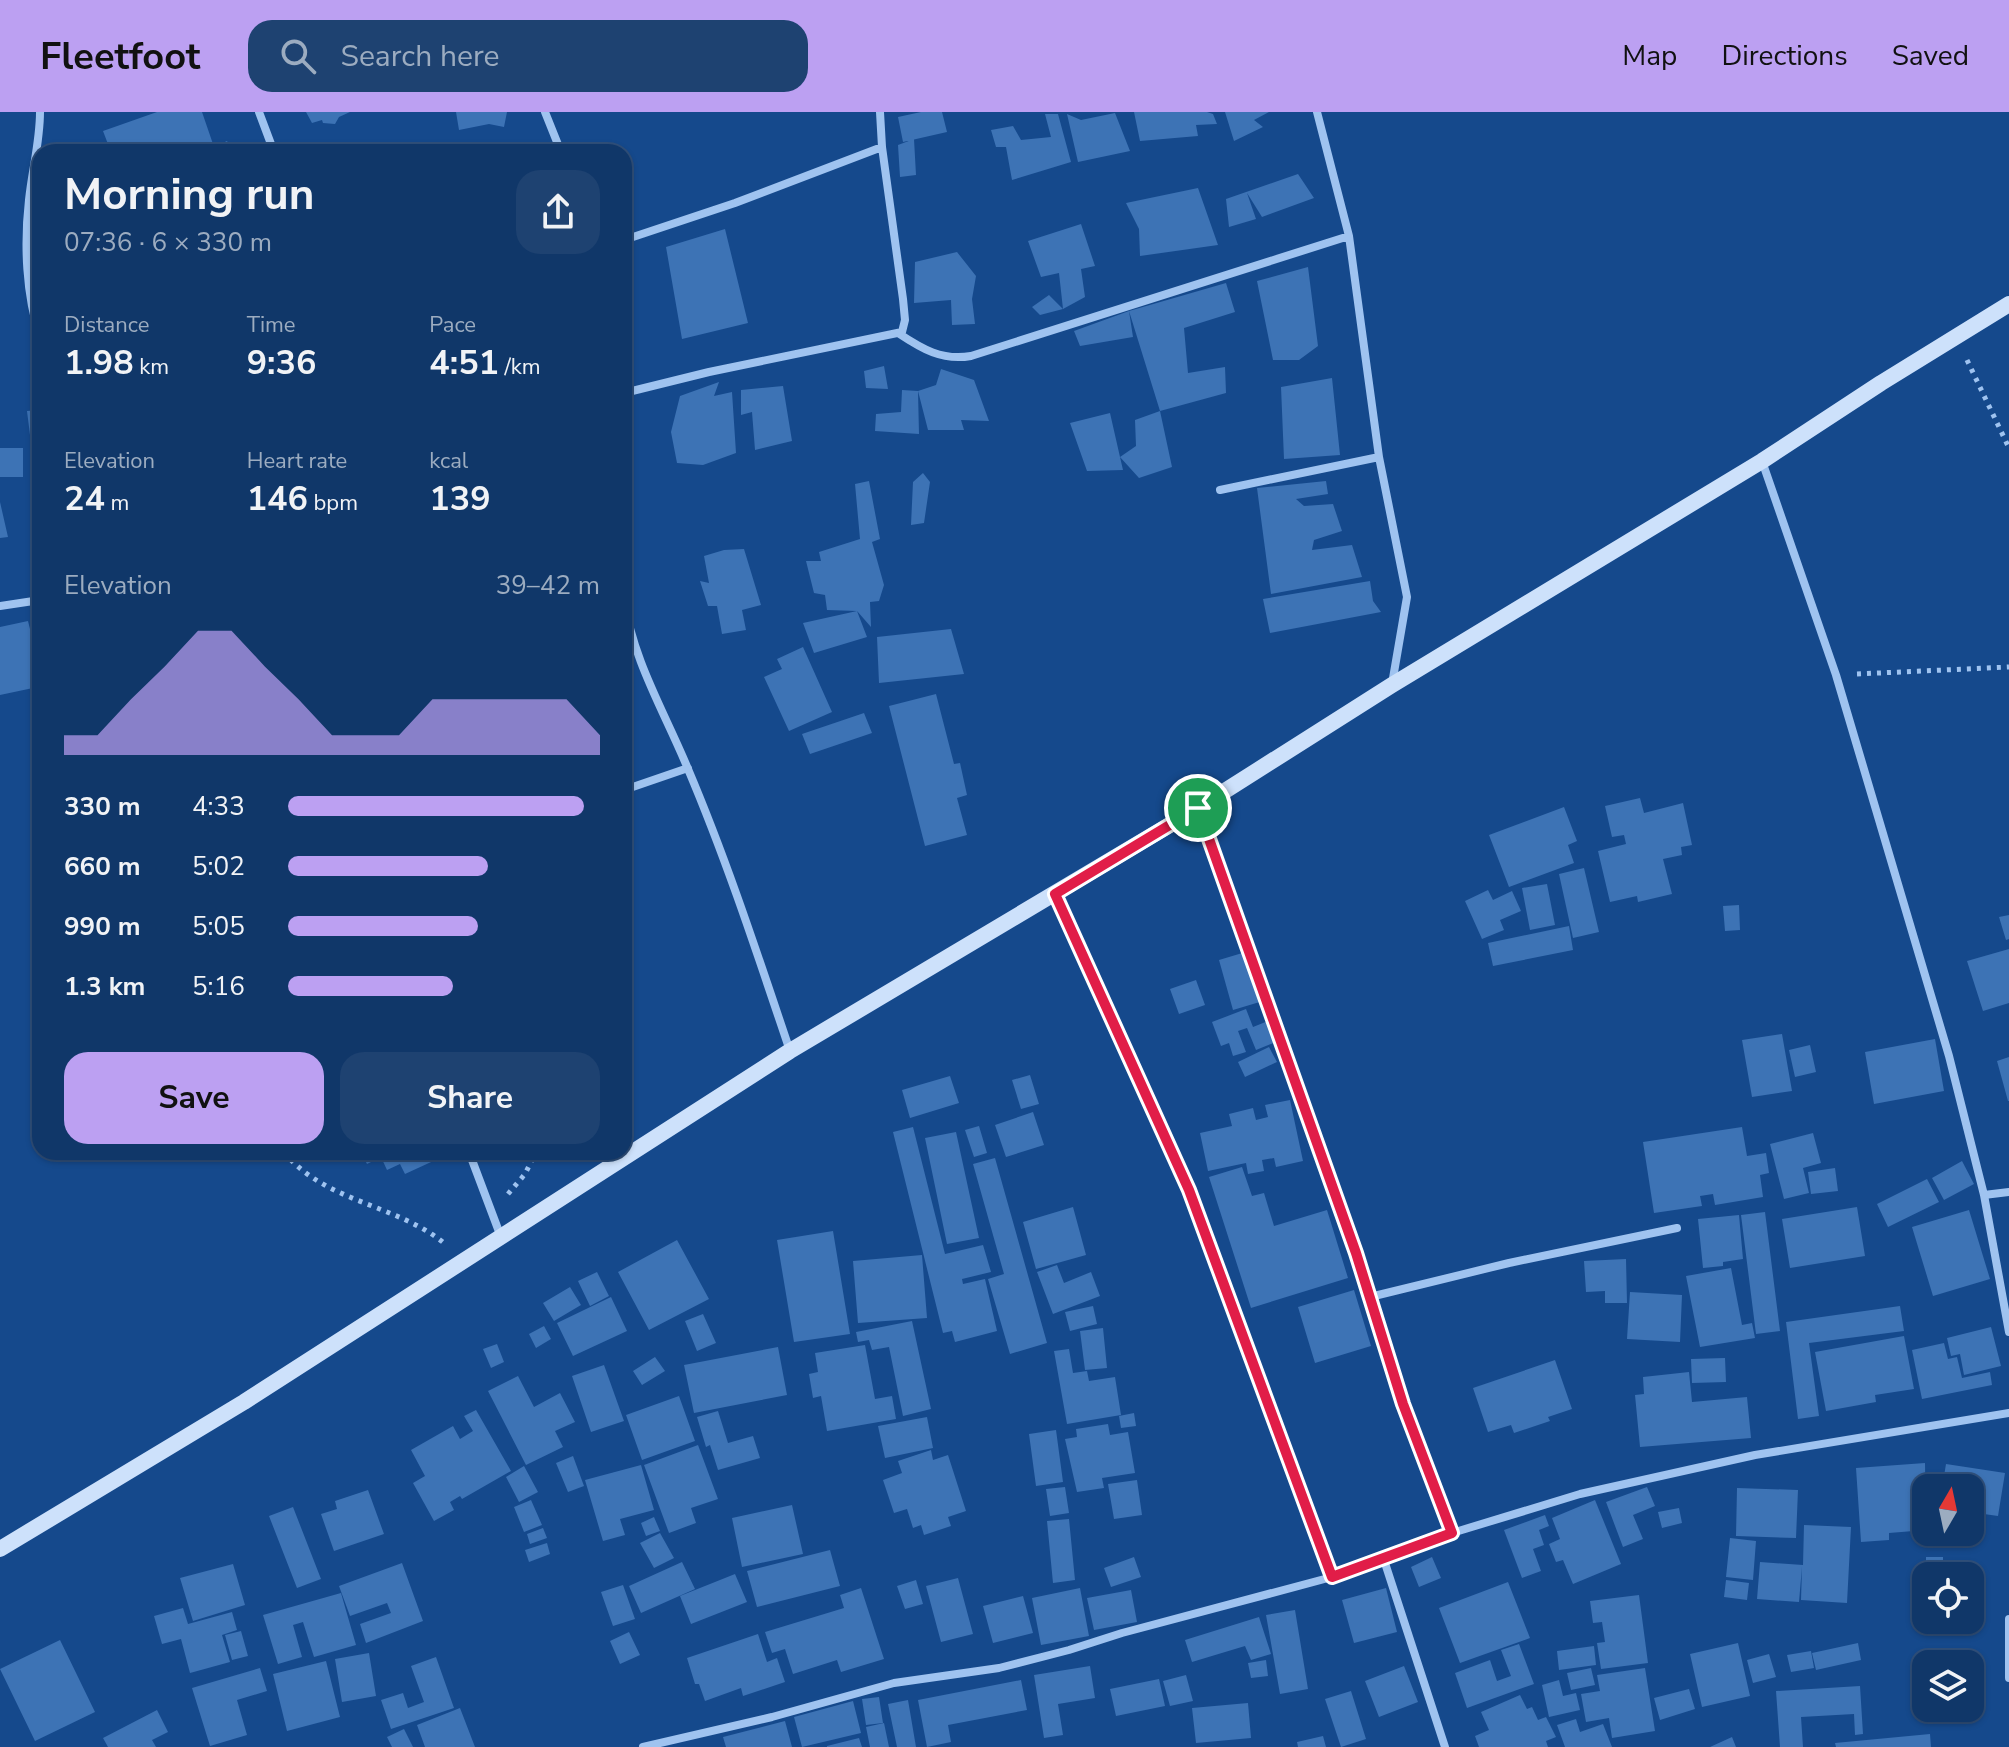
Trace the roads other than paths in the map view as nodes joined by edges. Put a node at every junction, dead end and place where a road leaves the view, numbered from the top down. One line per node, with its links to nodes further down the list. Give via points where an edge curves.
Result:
1 (40, 112): 6 (street)
2 (259, 112): 7 (street)
3 (545, 112): 8 (street)
4 (880, 112): 9 (street)
5 (1317, 112): 11 (street)
6 (38, 144)
7 (271, 144)
8 (558, 144)
9 (882, 147): 12 (street); 15 (street, via 904,314)
10 (32, 179): 13 (street)
11 (1349, 236): 15 (street, via 971,356 937,355); 17 (street)
12 (632, 237)
13 (32, 301)
14 (2009, 304): 18 (street)
15 (898, 333): 16 (street)
16 (632, 391)
17 (1379, 457): 19 (street); 23 (street, via 1407,597)
18 (1762, 461): 23 (street); 33 (street, via 1836,675 1949,1056)
19 (1220, 490)
20 (32, 601): 21 (street)
21 (0, 606)
22 (632, 628): 24 (street, via 642,666)
23 (1392, 685): 26 (street)
24 (688, 768): 25 (street); 28 (street)
25 (632, 787)
26 (1198, 808): 27 (street); 36 (street)
27 (1055, 894): 28 (street); 42 (street, via 1189,1190)
28 (790, 1051): 29 (street)
29 (632, 1153)
30 (472, 1160): 35 (street)
31 (622, 1160): 35 (street)
32 (2009, 1192): 33 (street)
33 (1984, 1195): 37 (street)
34 (1677, 1228): 36 (street)
35 (501, 1238): 40 (street)
36 (1370, 1297): 39 (street)
37 (2009, 1332)
38 (2009, 1413): 39 (street, via 1755,1455 1580,1494)
39 (1452, 1533): 41 (street)
40 (0, 1549)
41 (1384, 1560): 42 (street); 46 (street)
42 (1332, 1577): 45 (street, via 999,1668 894,1683)
43 (2009, 1619): 44 (street)
44 (2009, 1678)
45 (643, 1747)
46 (1445, 1747)

